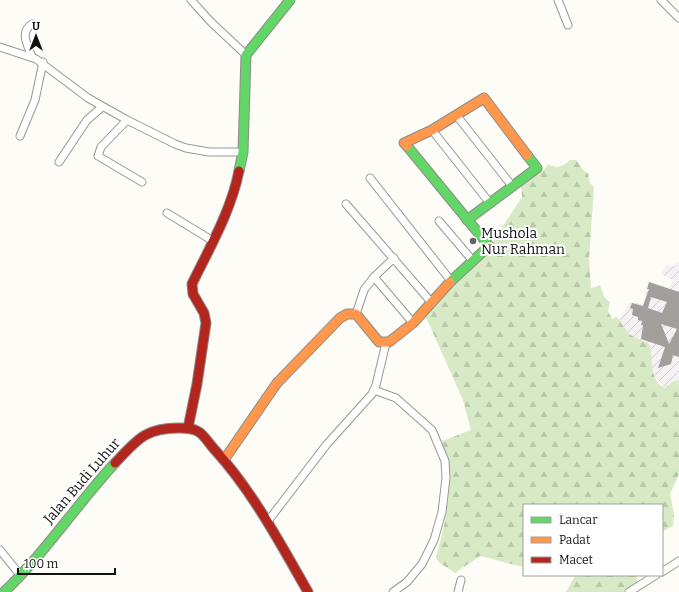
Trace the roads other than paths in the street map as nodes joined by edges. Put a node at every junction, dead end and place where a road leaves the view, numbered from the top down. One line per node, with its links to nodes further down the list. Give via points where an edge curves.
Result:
1 (191, 0): 9 (street)
2 (290, 0): 9 (street)
3 (558, 0): 7 (street)
4 (661, 0): 5 (street)
5 (679, 18)
6 (32, 24): 10 (street, via 24,33)
7 (568, 25)
8 (0, 47): 10 (street)
9 (246, 55): 17 (street)
10 (32, 57): 11 (street)
11 (43, 62): 12 (street, via 66,83); 16 (street, via 35,100)
12 (102, 106): 14 (street); 18 (street, via 87,120)
13 (457, 116): 15 (street); 21 (street); 21 (street, via 484,98 537,168)
14 (126, 120): 17 (street, via 186,148 209,152); 20 (street, via 101,147 98,154 103,160)
15 (432, 130): 22 (street); 25 (street, via 404,143)
16 (20, 136)
17 (243, 152): 27 (street, via 230,203)
18 (59, 162)
19 (370, 178): 31 (street)
20 (142, 182)
21 (512, 186): 22 (street)
22 (489, 202): 25 (street)
23 (346, 204): 28 (street)
24 (167, 213): 27 (street)
25 (467, 220): 29 (street, via 489,246)
26 (439, 221): 29 (street)
27 (213, 241): 37 (street, via 191,288 202,307 206,324)
28 (394, 258): 30 (street); 32 (street)
29 (473, 261): 31 (street)
30 (374, 277): 33 (street, via 364,290); 34 (street)
31 (452, 281): 32 (street)
32 (432, 303): 34 (street)
33 (356, 314): 35 (street, via 379,342); 38 (street, via 347,314 334,323 277,383)
34 (413, 323): 35 (street)
35 (386, 343): 36 (street)
36 (374, 390): 39 (street, via 327,444); 48 (street, via 396,398 432,430 445,461 442,512 434,540 422,564 407,582)
37 (188, 428): 38 (street, Jalan Budi Luhur, via 199,432); 43 (street, Jalan Budi Luhur, via 154,430 130,446 90,490)
38 (224, 460): 39 (street, Jalan Budi Luhur)
39 (268, 521): 47 (street, Jalan Budi Luhur)
40 (0, 550): 43 (street)
41 (679, 561): 42 (street)
42 (663, 571)
43 (21, 576): 46 (street, Jalan Budi Luhur)
44 (654, 576): 50 (street)
45 (461, 580): 49 (street)
46 (4, 592)
47 (308, 592)
48 (393, 592)
49 (458, 592)
50 (629, 592)

